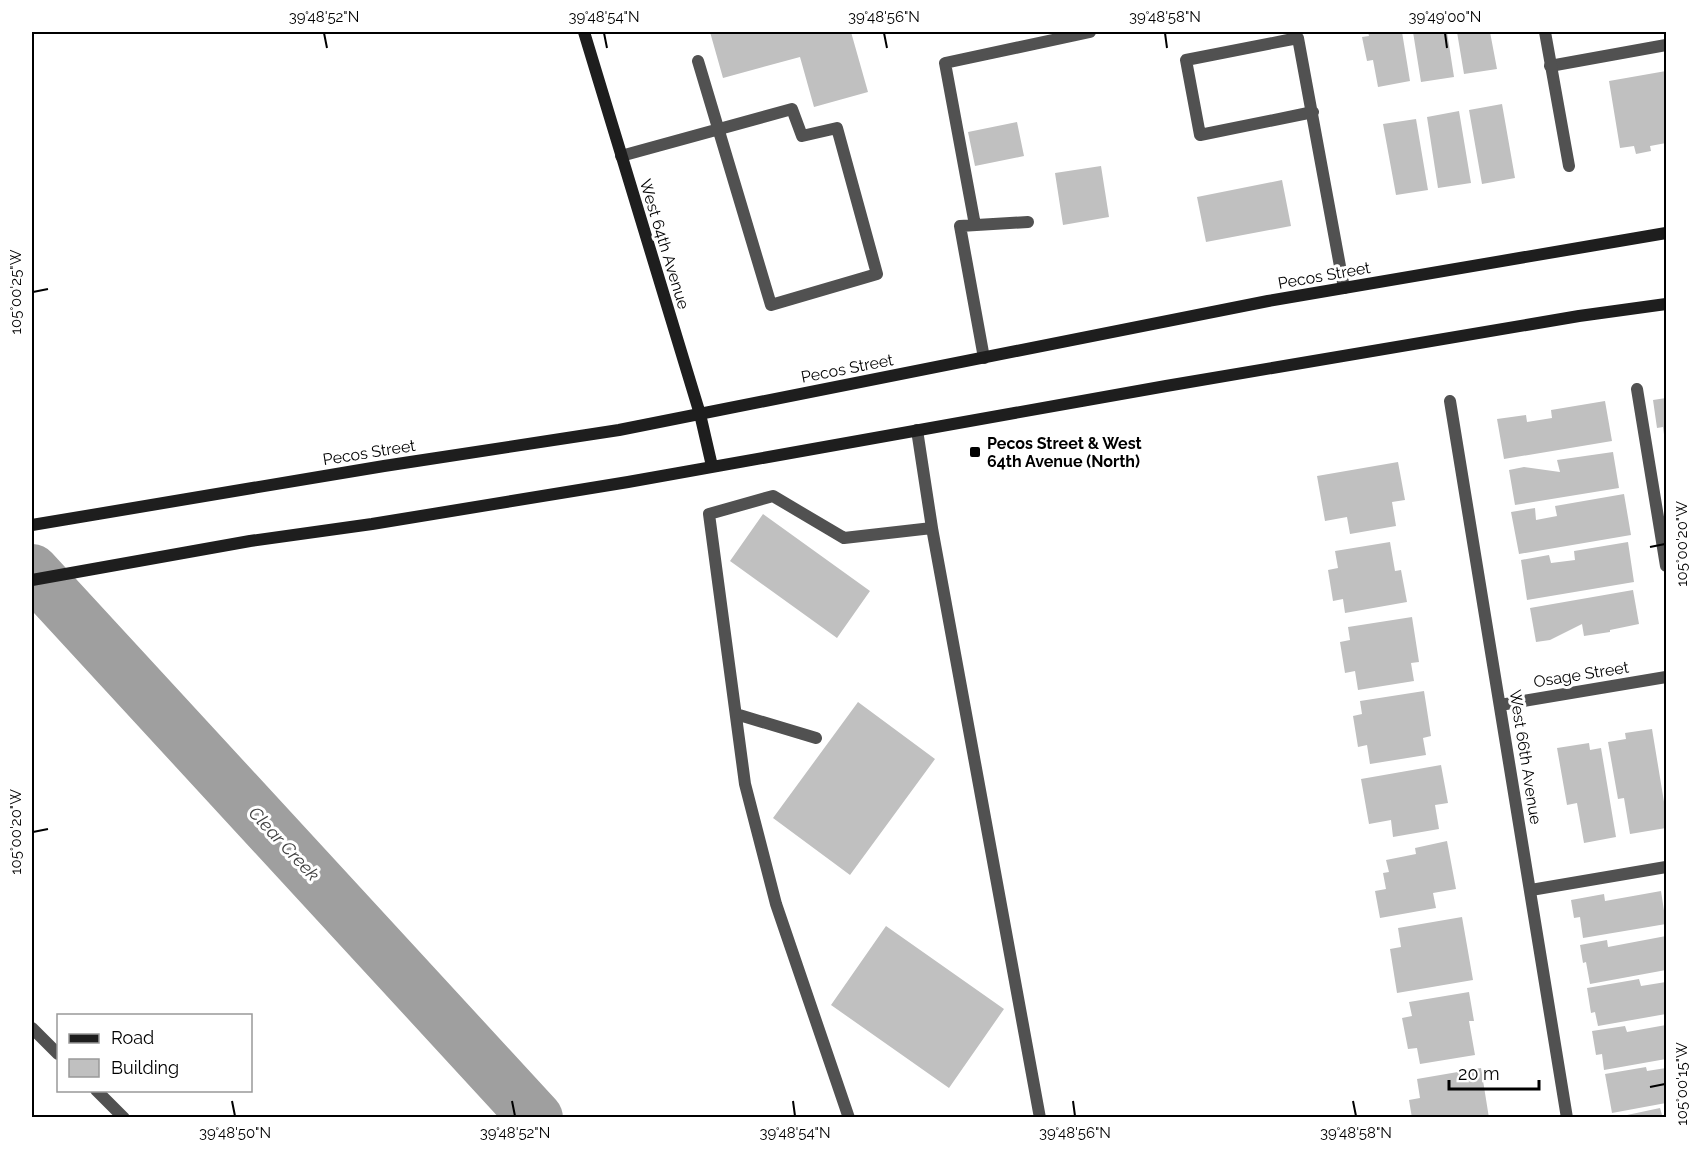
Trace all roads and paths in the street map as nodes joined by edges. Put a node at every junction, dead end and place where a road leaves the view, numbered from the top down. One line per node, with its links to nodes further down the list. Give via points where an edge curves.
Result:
1 (584, 32): 9 (main road, West 64th Avenue)
2 (1090, 32): 12 (street, via 945,63)
3 (1545, 32): 6 (street)
4 (1666, 45): 6 (street)
5 (698, 61): 8 (street)
6 (1550, 66): 10 (street)
7 (1313, 112): 7 (street, via 1298,38 1186,60 1200,135); 14 (street)
8 (719, 129): 8 (street, via 792,109 802,136 837,128 877,274 771,305); 9 (street)
9 (621, 156): 19 (main road, West 64th Avenue)
10 (1569, 166)
11 (1028, 222): 12 (street)
12 (975, 225): 16 (street, via 960,226)
13 (1666, 233): 14 (main road, Pecos Street)
14 (1344, 288): 16 (main road, Pecos Street)
15 (1666, 304): 20 (main road)
16 (984, 358): 19 (main road, Pecos Street)
17 (1637, 389): 22 (street)
18 (1450, 402): 28 (street, West 66th Avenue)
19 (700, 414): 21 (main road, West 64th Avenue); 23 (main road, Pecos Street)
20 (917, 430): 21 (main road); 24 (street)
21 (712, 466): 26 (main road)
22 (1662, 514): 25 (street)
23 (32, 525)
24 (932, 528): 29 (street, via 844,538 773,496 709,514); 38 (street)
25 (1666, 566)
26 (32, 580)
27 (1666, 677): 28 (street, Osage Street)
28 (1500, 705): 32 (street, West 66th Avenue)
29 (736, 714): 30 (street); 37 (street, via 745,784 776,904)
30 (816, 738)
31 (1666, 867): 32 (street)
32 (1531, 890): 39 (street, West 66th Avenue)
33 (32, 1028): 34 (street)
34 (57, 1053)
35 (98, 1092): 36 (street)
36 (124, 1118)
37 (849, 1118)
38 (1040, 1118)
39 (1567, 1118)

